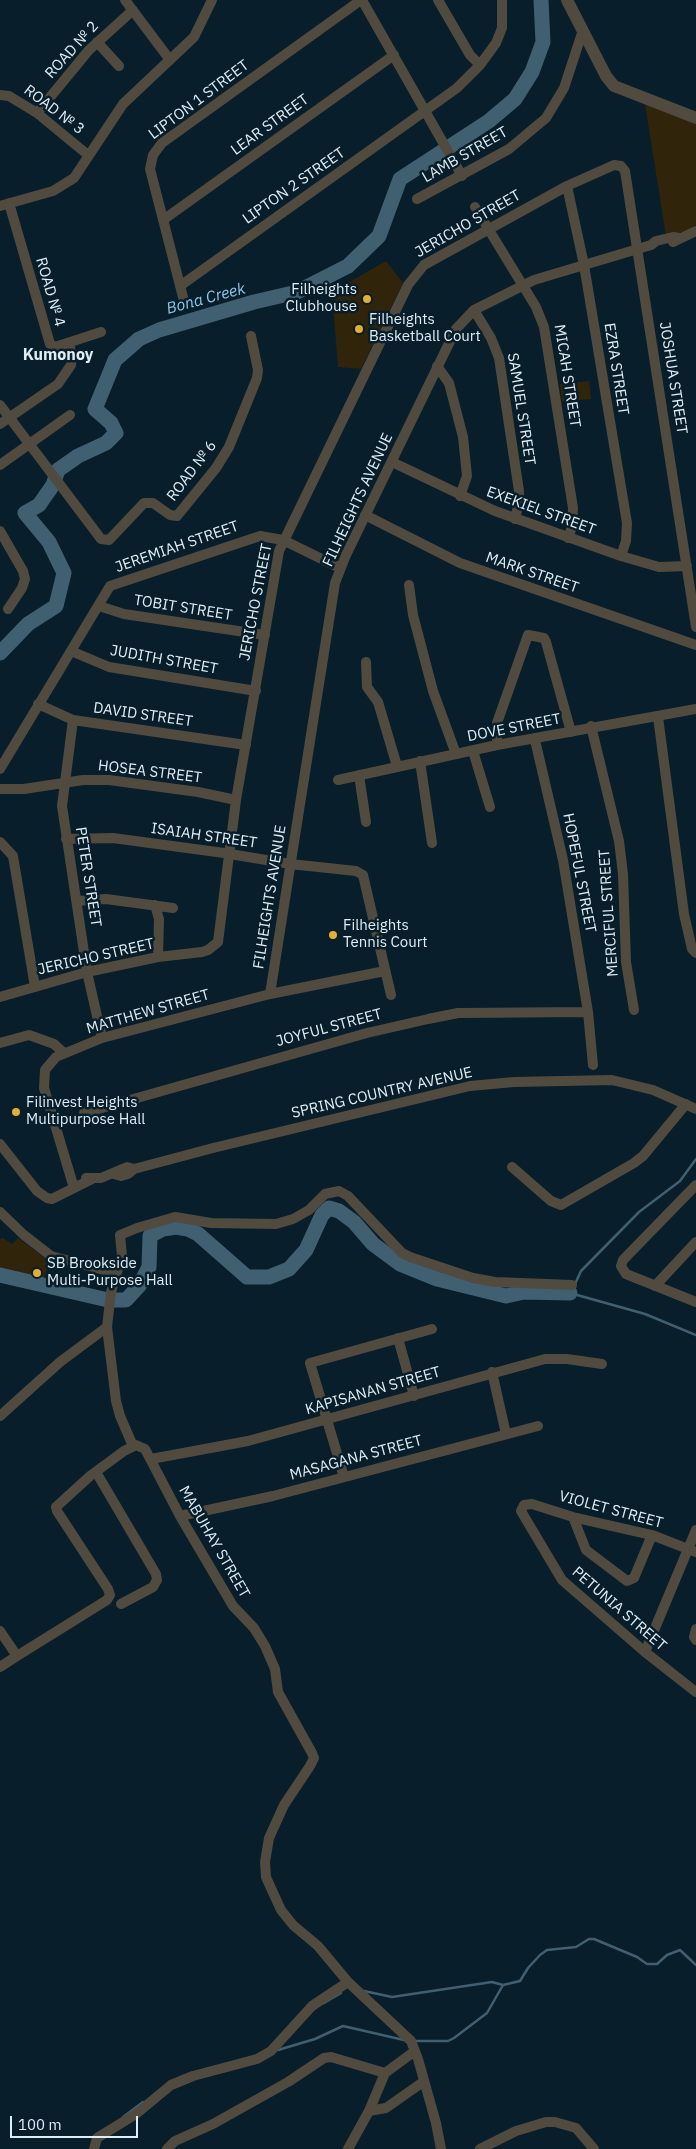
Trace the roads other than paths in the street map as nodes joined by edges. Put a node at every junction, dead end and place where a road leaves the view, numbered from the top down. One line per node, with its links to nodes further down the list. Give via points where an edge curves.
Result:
1 (125, 0): 7 (street)
2 (212, 0): 11 (street, via 194,38)
3 (362, 0): 10 (street); 25 (street, LIPTON 1 STREET, via 157,148 152,155 150,169)
4 (438, 0): 12 (street, via 470,55)
5 (502, 0): 12 (street, LIPTON 2 STREET, via 502,28 496,43)
6 (567, 0): 8 (street)
7 (133, 10): 9 (street, ROAD № 2); 11 (street)
8 (583, 30): 17 (street, via 614,86); 20 (street, LAMB STREET, via 564,88 546,118 509,149)
9 (97, 42): 13 (street); 16 (street, ROAD № 2)
10 (394, 55): 15 (street); 25 (street, LEAR STREET)
11 (170, 60): 18 (street, via 123,104)
12 (480, 65): 15 (street, LIPTON 2 STREET, via 457,88)
13 (119, 66)
14 (0, 95): 16 (street, ROAD № 3, via 9,96)
15 (425, 111): 20 (street); 31 (street, LIPTON 2 STREET)
16 (37, 113): 18 (street, ROAD № 3)
17 (696, 118)
18 (88, 155): 23 (street, via 74,178 61,187)
19 (621, 166): 21 (street, JERICHO STREET, via 614,165); 28 (street, JOSHUA STREET, via 625,171)
20 (462, 176): 22 (street, LAMB STREET)
21 (567, 186): 26 (street, JERICHO STREET); 29 (street, EZRA STREET)
22 (417, 199)
23 (5, 204): 36 (street, ROAD № 4, via 50,344 54,347)
24 (476, 207): 26 (street, MICAH STREET)
25 (163, 220): 31 (street, LIPTON 1 STREET)
26 (488, 229): 30 (street, MICAH STREET); 50 (street, JERICHO STREET, via 424,264 413,276)
27 (695, 235): 28 (street, FILHEIGHTS AVENUE, via 665,239)
28 (637, 249): 29 (street, FILHEIGHTS AVENUE); 52 (street, JOSHUA STREET)
29 (584, 265): 30 (street, FILHEIGHTS AVENUE); 51 (street, EZRA STREET, via 627,523)
30 (522, 284): 33 (street, FILHEIGHTS AVENUE); 49 (street, MICAH STREET, via 544,327 573,508)
31 (180, 286): 32 (street, LIPTON 1 STREET)
32 (184, 301)
33 (474, 310): 37 (street, FILHEIGHTS AVENUE, via 456,329); 47 (street, SAMUEL STREET, via 491,338 498,358 519,491 520,502)
34 (102, 332): 36 (street)
35 (251, 336): 42 (street, ROAD № 6, via 258,370 244,412 223,458 177,516 153,503 144,503 105,541)
36 (69, 343): 40 (street, ROAD № 4, via 72,356 62,379)
37 (437, 366): 43 (street, FILHEIGHTS AVENUE); 45 (street, via 449,382 463,437 467,476)
38 (0, 405): 40 (street, ROAD № 6)
39 (70, 415): 42 (street)
40 (10, 418): 41 (street, ROAD № 4); 42 (street, ROAD № 6)
41 (0, 424)
42 (30, 444): 44 (street)
43 (392, 462): 45 (street, EXEKIEL STREET); 46 (street, FILHEIGHTS AVENUE)
44 (0, 465)
45 (460, 496): 47 (street, EXEKIEL STREET)
46 (365, 515): 53 (street, FILHEIGHTS AVENUE); 59 (street, MARK STREET, via 460,564)
47 (515, 519): 49 (street, EXEKIEL STREET)
48 (0, 531): 56 (street, via 25,579)
49 (568, 538): 51 (street, EXEKIEL STREET)
50 (284, 540): 53 (street, JEREMIAH STREET); 55 (street, JEREMIAH STREET, via 271,536 250,539 117,583 110,586); 58 (street, JERICHO STREET, via 276,566)
51 (621, 556): 52 (street, EXEKIEL STREET, via 659,567)
52 (686, 566): 57 (street, JOSHUA STREET)
53 (340, 568): 88 (street, FILHEIGHTS AVENUE)
54 (409, 585): 73 (street, via 413,615 433,691)
55 (99, 606): 58 (street, TOBIT STREET, via 124,614); 60 (street, JEREMIAH STREET)
56 (8, 609)
57 (696, 626)
58 (265, 635): 62 (street, JERICHO STREET)
59 (696, 645)
60 (71, 651): 62 (street, JUDITH STREET, via 109,667); 63 (street, JEREMIAH STREET)
61 (366, 662): 75 (street, via 366,687 378,702)
62 (256, 691): 70 (street, JERICHO STREET)
63 (38, 704): 66 (street, DAVID STREET); 76 (street, JEREMIAH STREET)
64 (696, 709): 65 (street, DOVE STREET)
65 (658, 717): 67 (street, DOVE STREET); 92 (street, via 684,914 692,949)
66 (73, 720): 70 (street, DAVID STREET); 79 (street, PETER STREET)
67 (591, 726): 68 (street, DOVE STREET); 100 (street, MERCIFUL STREET, via 619,841 626,962)
68 (571, 732): 69 (street, DOVE STREET); 71 (street, via 546,642 544,638 528,635 497,723)
69 (536, 740): 71 (street, DOVE STREET); 101 (street, HOPEFUL STREET, via 563,860)
70 (246, 745): 81 (street, JERICHO STREET)
71 (497, 745): 72 (street, DOVE STREET)
72 (473, 751): 73 (street, DOVE STREET); 82 (street)
73 (456, 754): 74 (street, DOVE STREET)
74 (420, 761): 75 (street, DOVE STREET); 86 (street)
75 (397, 766): 77 (street, DOVE STREET)
76 (0, 769)
77 (359, 775): 78 (street, DOVE STREET); 83 (street)
78 (338, 780)
79 (64, 783): 80 (street, HOSEA STREET); 81 (street, HOSEA STREET, via 97,780 136,782); 84 (street, PETER STREET, via 62,806)
80 (0, 789)
81 (236, 800): 87 (street, JERICHO STREET)
82 (490, 807)
83 (366, 822)
84 (66, 840): 87 (street, ISAIAH STREET, via 113,838); 89 (street, PETER STREET)
85 (0, 842): 96 (street, via 14,861)
86 (432, 843)
87 (229, 854): 88 (street, ISAIAH STREET); 93 (street, JERICHO STREET, via 218,942 202,952)
88 (290, 864): 94 (street, ISAIAH STREET, via 356,870 363,875); 97 (street, FILHEIGHTS AVENUE)
89 (77, 901): 90 (street, via 106,898); 95 (street, PETER STREET)
90 (155, 905): 91 (street); 93 (street, via 159,920)
91 (174, 908)
92 (696, 953)
93 (158, 957): 95 (street, JERICHO STREET)
94 (385, 971): 97 (street, MATTHEW STREET); 98 (street, ISAIAH STREET)
95 (87, 972): 96 (street, JERICHO STREET); 102 (street, PETER STREET)
96 (35, 987): 99 (street, JERICHO STREET)
97 (270, 994): 102 (street, MATTHEW STREET)
98 (391, 995)
99 (0, 997)
100 (634, 1010)
101 (588, 1012): 105 (street, HOPEFUL STREET); 107 (street, JOYFUL STREET, via 458,1013 428,1019 349,1038)
102 (102, 1038): 104 (street, MATTHEW STREET)
103 (0, 1043): 104 (street, via 29,1035 54,1044)
104 (64, 1053): 110 (street, MATTHEW STREET, via 45,1070 44,1088)
105 (593, 1065)
106 (691, 1106): 109 (street, via 634,1163 565,1204 557,1205 551,1201); 110 (street, SPRING COUNTRY AVENUE, via 653,1090 612,1080 470,1086 134,1169 126,1167 114,1174 92,1179 87,1184)
107 (84, 1114)
108 (0, 1144): 110 (street, SPRING COUNTRY AVENUE, via 42,1196 52,1199)
109 (512, 1167)
110 (72, 1184)
111 (696, 1185): 116 (street, via 623,1260 621,1266 626,1274)
112 (0, 1214): 114 (street, via 51,1256)
113 (696, 1242): 116 (street)
114 (115, 1273): 115 (street, MABUHAY STREET, via 122,1256 120,1235 137,1228 175,1217 211,1223 276,1224 309,1210 325,1194 339,1191 348,1196 402,1253 410,1257 495,1282); 118 (street, MABUHAY STREET)
115 (572, 1285)
116 (655, 1286): 117 (street)
117 (696, 1302)
118 (108, 1326): 124 (street, via 60,1362); 128 (street, MABUHAY STREET, via 116,1401 120,1416)
119 (432, 1329): 120 (street)
120 (398, 1338): 123 (street); 125 (street, via 312,1361 310,1365)
121 (602, 1364): 122 (street, KAPISANAN STREET, via 545,1359)
122 (492, 1372): 123 (street, KAPISANAN STREET); 127 (street)
123 (414, 1396): 125 (street, KAPISANAN STREET)
124 (0, 1416)
125 (327, 1420): 129 (street, KAPISANAN STREET, via 248,1442); 131 (street)
126 (538, 1426): 127 (street, MASAGANA STREET)
127 (506, 1434): 131 (street, MASAGANA STREET)
128 (138, 1447): 129 (street, MABUHAY STREET); 130 (street)
129 (151, 1459): 133 (street, MABUHAY STREET)
130 (96, 1472): 138 (street, via 156,1574 153,1587); 143 (street, via 58,1504 56,1511 110,1595 107,1600)
131 (344, 1476): 133 (street, MASAGANA STREET, via 247,1503)
132 (521, 1512): 134 (street, VIOLET STREET, via 524,1505 532,1504); 142 (street, PETUNIA STREET, via 556,1573)
133 (180, 1516): 146 (street, MABUHAY STREET, via 233,1606 266,1646 275,1668 278,1692 314,1758 284,1805 269,1838 266,1877 281,1910 336,1965)
134 (573, 1517): 136 (street, VIOLET STREET); 136 (street, via 586,1550 627,1581 634,1578)
135 (696, 1530): 137 (street)
136 (652, 1535): 137 (street, VIOLET STREET)
137 (692, 1551): 142 (street)
138 (120, 1604)
139 (696, 1629): 141 (street)
140 (0, 1631): 143 (street)
141 (696, 1640)
142 (645, 1652): 145 (street, PETUNIA STREET)
143 (17, 1656): 144 (street)
144 (0, 1667)
145 (696, 1692)
146 (348, 1982): 147 (street, via 404,2033); 151 (street, via 312,2006 270,2051 171,2085 136,2114 97,2138)
147 (415, 2051): 148 (street); 149 (street)
148 (385, 2074): 150 (street); 152 (street, via 331,2056 324,2058 213,2124 175,2141)
149 (423, 2082): 150 (street, via 386,2108); 154 (street)
150 (369, 2111): 153 (street)
151 (94, 2149)
152 (167, 2149)
153 (348, 2149)
154 (441, 2149)
155 (480, 2149): 156 (street, via 516,2131 546,2122 576,2128)
156 (594, 2149)

